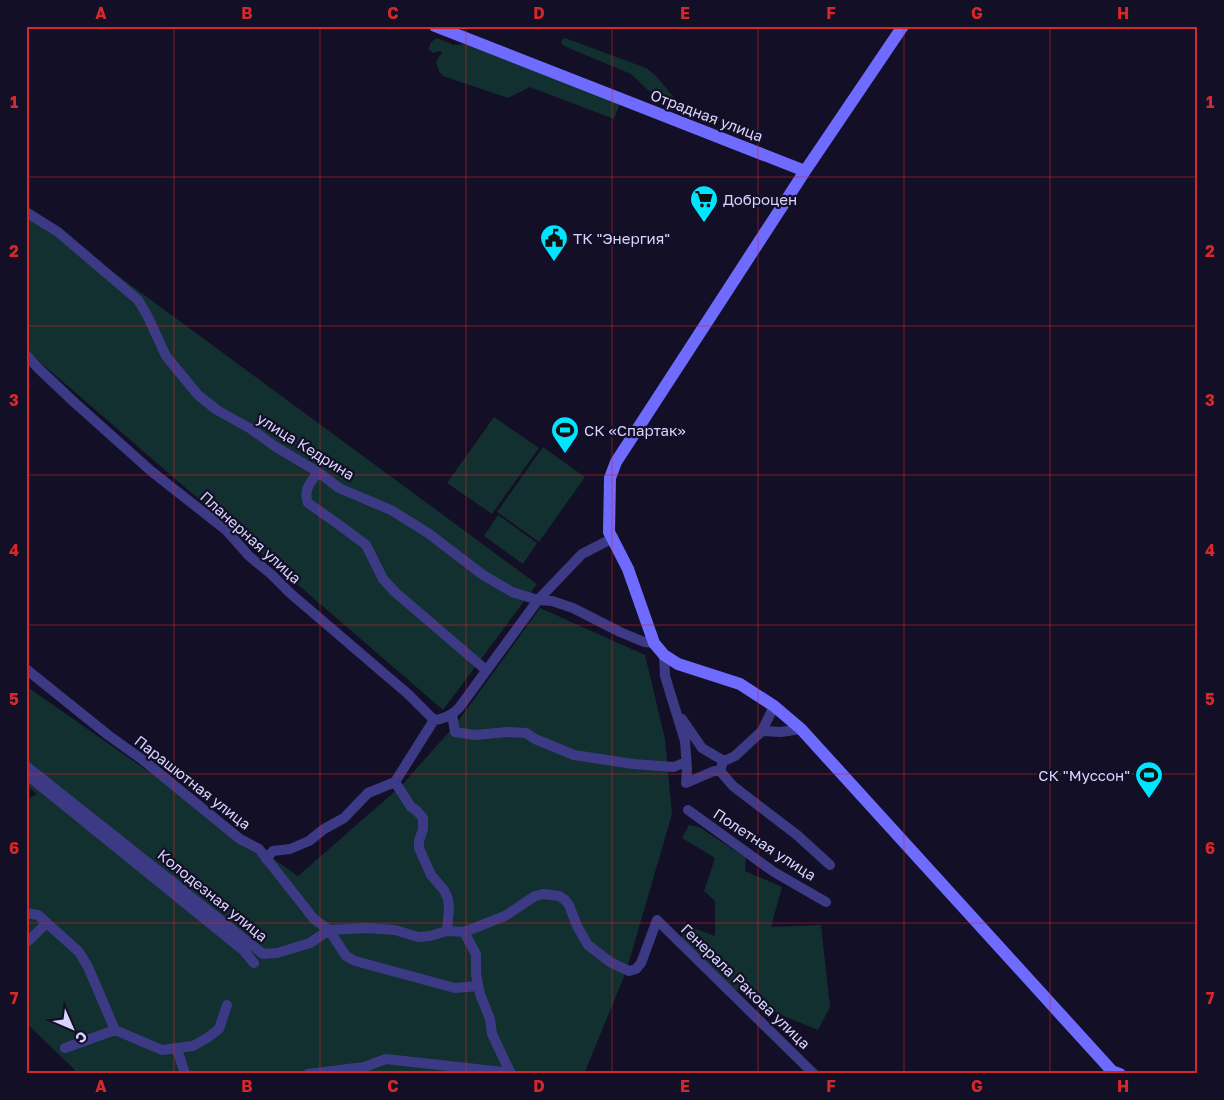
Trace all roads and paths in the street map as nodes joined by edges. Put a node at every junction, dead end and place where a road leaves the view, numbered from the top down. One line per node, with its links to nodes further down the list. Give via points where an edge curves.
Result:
1 (435, 26): 3 (street, Отрадная улица)
2 (903, 26): 3 (street)
3 (804, 171): 7 (street, via 616,462 610,478 609,496 609,532)
4 (26, 212): 6 (street, улица Кедрина, via 58,232 138,300 166,356 198,395 216,410)
5 (26, 355): 16 (street, Планерная улица, via 124,448 226,530 249,556)
6 (318, 472): 8 (street, улица Кедрина, via 339,488 391,510 512,592); 12 (street, via 306,488 308,503 366,545 383,578 395,592)
7 (613, 538): 8 (street, via 582,554); 9 (street, via 628,569)
8 (538, 600): 9 (street, улица Кедрина, via 573,608 620,632); 12 (street)
9 (654, 643): 10 (street)
10 (664, 655): 13 (street, via 678,664 740,684); 14 (street, via 666,676)
11 (26, 669): 25 (street, Парашютная улица, via 240,839 259,849)
12 (486, 670): 15 (street)
13 (774, 706): 17 (street); 18 (street)
14 (677, 710): 19 (street, via 685,741); 21 (street, via 702,748)
15 (452, 714): 16 (street); 19 (street, via 455,732 475,735 526,733 574,755 632,764 674,767)
16 (434, 720): 23 (street)
17 (801, 729): 18 (street); 45 (street, via 1112,1071)
18 (762, 731): 21 (street)
19 (686, 762): 21 (street, via 686,783)
20 (26, 766): 31 (street, Колодезная улица, via 263,954 310,943)
21 (722, 766): 26 (street, via 733,786)
22 (26, 774): 35 (street, Колодезная улица, via 243,950)
23 (395, 782): 25 (street, via 368,793 344,818 309,841 290,849 273,851); 32 (street, via 411,807 423,818 419,848 431,875 448,899)
24 (688, 810): 27 (street, Полетная улица, via 774,872)
25 (266, 859): 31 (street, Парашютная улица, via 314,919)
26 (830, 865)
27 (826, 902)
28 (26, 913): 30 (street, via 38,915)
29 (657, 920): 33 (street, Колодезная улица, via 641,963 629,971 610,962 588,945 569,905 552,894 535,896 505,916); 44 (street, Генерала Ракова улица)
30 (47, 922): 34 (street); 38 (street, via 79,952)
31 (329, 930): 32 (street, Колодезная улица, via 385,929 418,937); 36 (street, Парашютная улица, via 346,956 355,962 455,988)
32 (447, 931): 33 (street, Колодезная улица)
33 (464, 932): 36 (street, via 476,954)
34 (26, 943)
35 (254, 963)
36 (478, 986): 41 (street, via 490,1018 492,1034)
37 (227, 1005): 40 (street, via 219,1029 192,1046)
38 (115, 1030): 39 (street); 40 (street, via 162,1050)
39 (65, 1048)
40 (177, 1049): 42 (street)
41 (511, 1073): 43 (street, via 386,1059 364,1068)
42 (185, 1074)
43 (308, 1074)
44 (814, 1074)
45 (1120, 1074)

